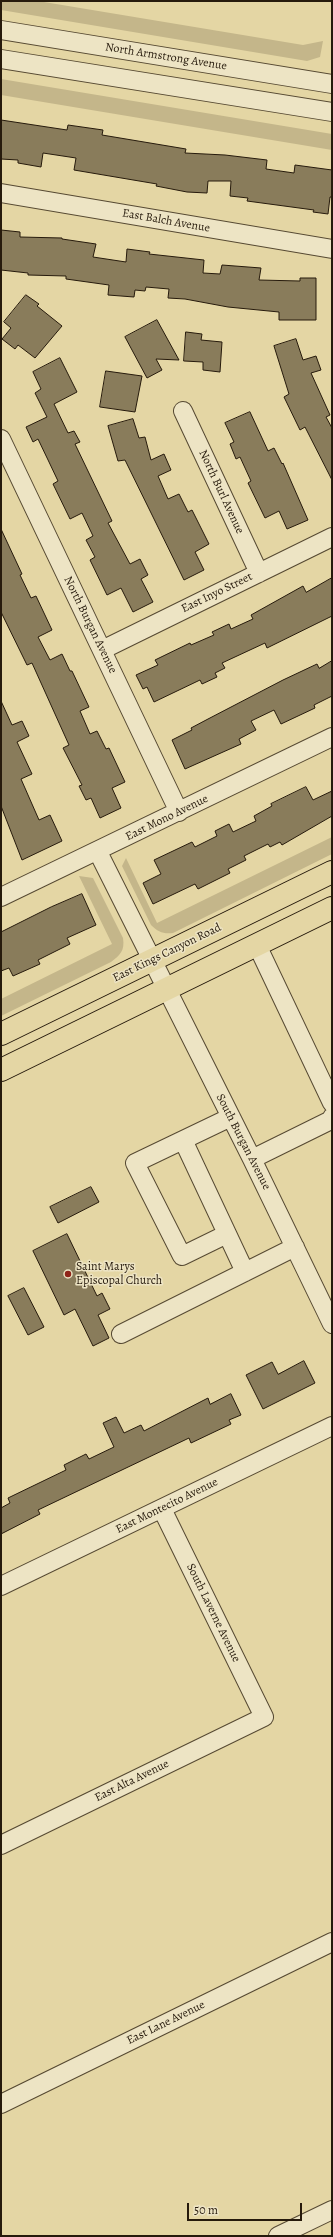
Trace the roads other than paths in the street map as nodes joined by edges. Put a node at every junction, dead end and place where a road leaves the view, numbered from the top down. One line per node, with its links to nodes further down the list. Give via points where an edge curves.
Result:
1 (1, 30): 3 (street, North Armstrong Avenue)
2 (1, 59): 4 (street)
3 (332, 84)
4 (332, 112)
5 (1, 193): 6 (street, East Balch Avenue)
6 (332, 249)
7 (183, 411): 10 (street, North Burl Avenue)
8 (1, 439): 11 (street, North Burgan Avenue)
9 (332, 537): 10 (street, East Inyo Street)
10 (258, 573): 11 (street, East Inyo Street)
11 (102, 650): 13 (street, North Burgan Avenue)
12 (332, 737): 13 (street, East Mono Avenue)
13 (179, 812): 14 (street, East Mono Avenue)
14 (98, 852): 16 (street, East Mono Avenue); 19 (street)
15 (332, 872): 19 (main road, East Kings Canyon Road)
16 (3, 892)
17 (332, 908): 18 (main road)
18 (256, 944): 20 (main road); 23 (street)
19 (151, 961): 20 (street, South Burgan Avenue); 21 (main road, East Kings Canyon Road)
20 (165, 989): 22 (main road); 24 (street, South Burgan Avenue)
21 (1, 1034)
22 (1, 1070)
23 (332, 1103)
24 (231, 1117): 26 (street); 27 (street, South Burgan Avenue)
25 (332, 1118): 27 (street)
26 (183, 1140): 28 (street); 28 (street, via 135,1163 182,1256)
27 (252, 1159): 29 (street, South Burgan Avenue)
28 (227, 1234): 30 (street)
29 (295, 1247): 30 (street); 31 (street, South Burgan Avenue)
30 (245, 1272): 32 (street)
31 (332, 1324)
32 (121, 1334)
33 (332, 1426): 34 (street, East Montecito Avenue)
34 (162, 1509): 35 (street, East Montecito Avenue); 36 (street, South Laverne Avenue)
35 (1, 1586)
36 (264, 1717): 37 (street, East Alta Avenue)
37 (1, 1845)
38 (332, 1942): 39 (street, East Lane Avenue)
39 (1, 2104)
40 (332, 2210): 41 (street)
41 (278, 2236)

